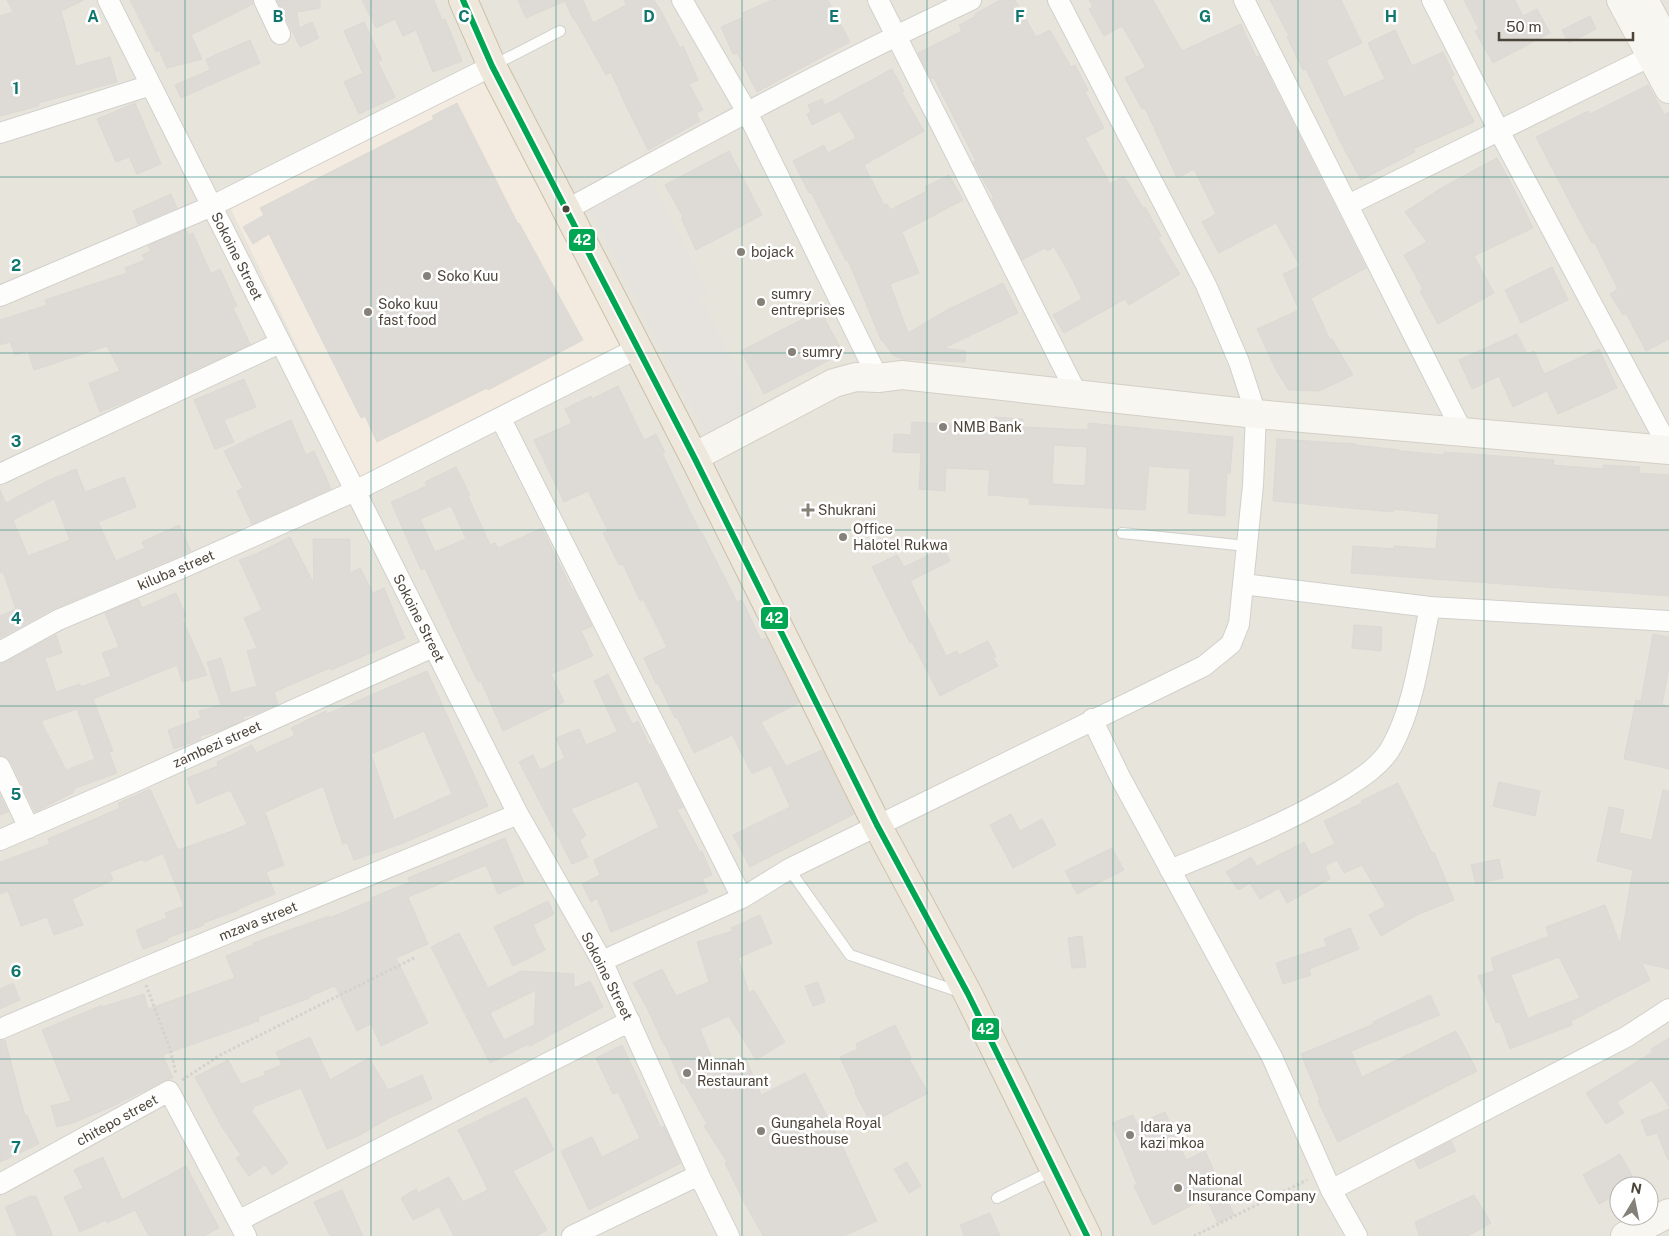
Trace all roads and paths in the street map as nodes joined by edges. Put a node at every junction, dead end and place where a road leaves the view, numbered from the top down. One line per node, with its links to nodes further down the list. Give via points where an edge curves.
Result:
1 (108, 0): 17 (street, Sokoine Street)
2 (264, 0): 13 (street)
3 (463, 0): 16 (highway)
4 (682, 0): 19 (street)
5 (878, 0): 14 (street)
6 (971, 0): 14 (street)
7 (1058, 0): 30 (street, via 1206,285 1239,362)
8 (1244, 0): 22 (street)
9 (1432, 0): 20 (street)
10 (1621, 0): 15 (street)
11 (1644, 0): 15 (street)
12 (560, 31): 16 (lane)
13 (280, 34)
14 (897, 35): 19 (street); 29 (street)
15 (1663, 50): 18 (street); 20 (street)
16 (492, 66): 23 (street); 24 (highway)
17 (151, 85): 21 (street); 23 (street, Sokoine Street)
18 (1669, 89)
19 (747, 112): 24 (street); 28 (street)
20 (1499, 131): 22 (street); 33 (street)
21 (0, 133)
22 (1348, 205): 32 (street)
23 (212, 206): 25 (street); 26 (street, Sokoine Street)
24 (566, 210): 27 (highway)
25 (0, 296)
26 (280, 343): 35 (street); 36 (street, Sokoine Street)
27 (638, 348): 31 (street, kiluba street); 34 (highway)
28 (878, 378): 29 (street, via 902,376); 34 (street, via 856,377 834,382)
29 (1077, 394): 30 (street)
30 (1256, 414): 32 (street); 38 (street)
31 (501, 419): 36 (street, kiluba street); 52 (street)
32 (1462, 431): 33 (street)
33 (1669, 449)
34 (694, 457): 47 (highway)
35 (0, 474)
36 (355, 491): 42 (street, Sokoine Street); 43 (street, kiluba street, via 58,620)
37 (1122, 532): 38 (lane)
38 (1247, 546): 39 (street)
39 (1243, 584): 40 (street); 44 (street, via 1239,624 1231,644 1204,666)
40 (1430, 607): 41 (street); 51 (street, via 1409,707 1392,747 1378,764 1318,804 1254,837)
41 (1669, 622)
42 (433, 647): 46 (street, Sokoine Street); 48 (street, zambezi street)
43 (0, 652)
44 (1092, 719): 47 (street); 51 (street)
45 (0, 767): 48 (street)
46 (518, 814): 54 (street, Sokoine Street); 55 (street, mzava street)
47 (876, 825): 50 (street); 56 (highway)
48 (30, 828): 49 (street, zambezi street)
49 (0, 840)
50 (789, 869): 52 (street); 56 (lane, via 850,955)
51 (1170, 870): 63 (street, via 1272,1057)
52 (742, 898): 54 (street)
53 (416, 957): 60 (path, via 222,1054)
54 (602, 962): 58 (street, Sokoine Street)
55 (141, 969): 59 (street, mzava street); 60 (path, via 170,1049)
56 (968, 994): 61 (highway)
57 (1669, 1009): 63 (street, via 1626,1036)
58 (630, 1021): 62 (street, Sokoine Street); 67 (street)
59 (0, 1029)
60 (174, 1087): 64 (street, chitepo street); 67 (street, chitepo street)
61 (1055, 1170): 65 (lane); 70 (highway)
62 (699, 1175): 68 (street); 69 (street, Sokoine Street)
63 (1327, 1181): 71 (path); 72 (street)
64 (0, 1184)
65 (997, 1198)
66 (1669, 1213): 73 (street)
67 (242, 1229)
68 (572, 1236)
69 (729, 1236)
70 (1087, 1236)
71 (1194, 1236)
72 (1357, 1236)
73 (1625, 1236)

